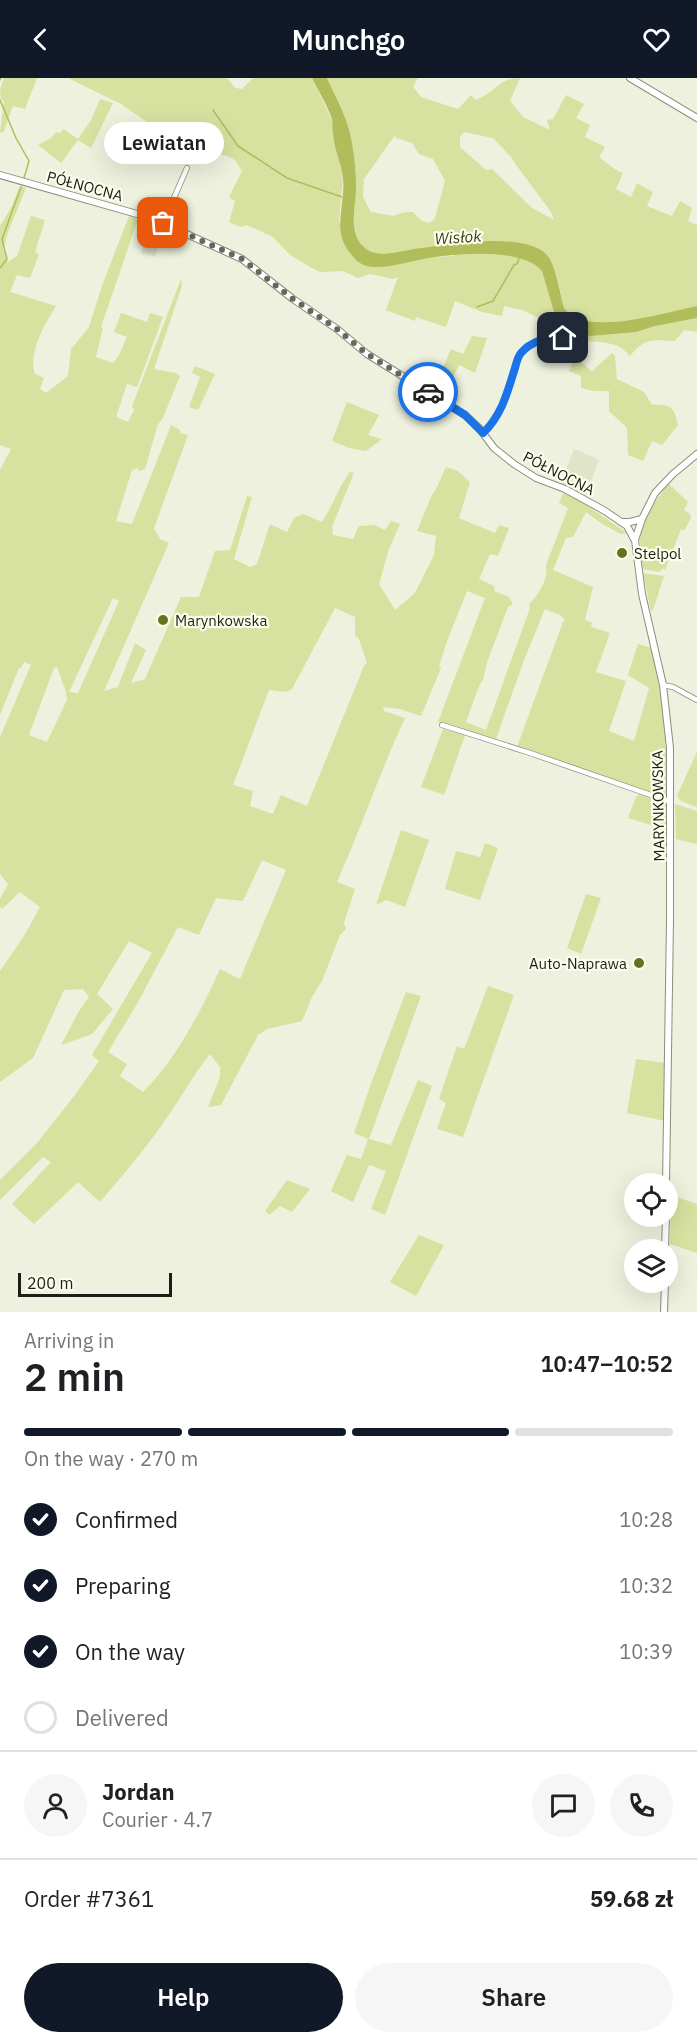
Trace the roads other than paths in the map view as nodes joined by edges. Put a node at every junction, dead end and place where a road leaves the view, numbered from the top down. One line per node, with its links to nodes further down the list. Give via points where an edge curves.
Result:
1 (630, 78): 2 (street)
2 (697, 118)
3 (187, 168): 5 (street)
4 (0, 176): 5 (street, PÓŁNOCNA)
5 (163, 223): 7 (street, PÓŁNOCNA, via 242,259 367,354 465,415)
6 (563, 338): 7 (street, via 540,340 521,353 501,410)
7 (483, 433): 10 (street, PÓŁNOCNA, via 514,465)
8 (697, 454): 9 (street, MARYNKOWSKA, via 659,489)
9 (642, 519): 10 (street); 11 (street, MARYNKOWSKA)
10 (621, 522): 11 (street, PÓŁNOCNA)
11 (634, 540): 12 (street, MARYNKOWSKA)
12 (663, 685): 13 (street); 15 (street, MARYNKOWSKA)
13 (697, 700)
14 (442, 725): 15 (street)
15 (671, 802): 16 (street, MARYNKOWSKA)
16 (666, 1173)
17 (665, 1293): 18 (street)
18 (664, 1312)

